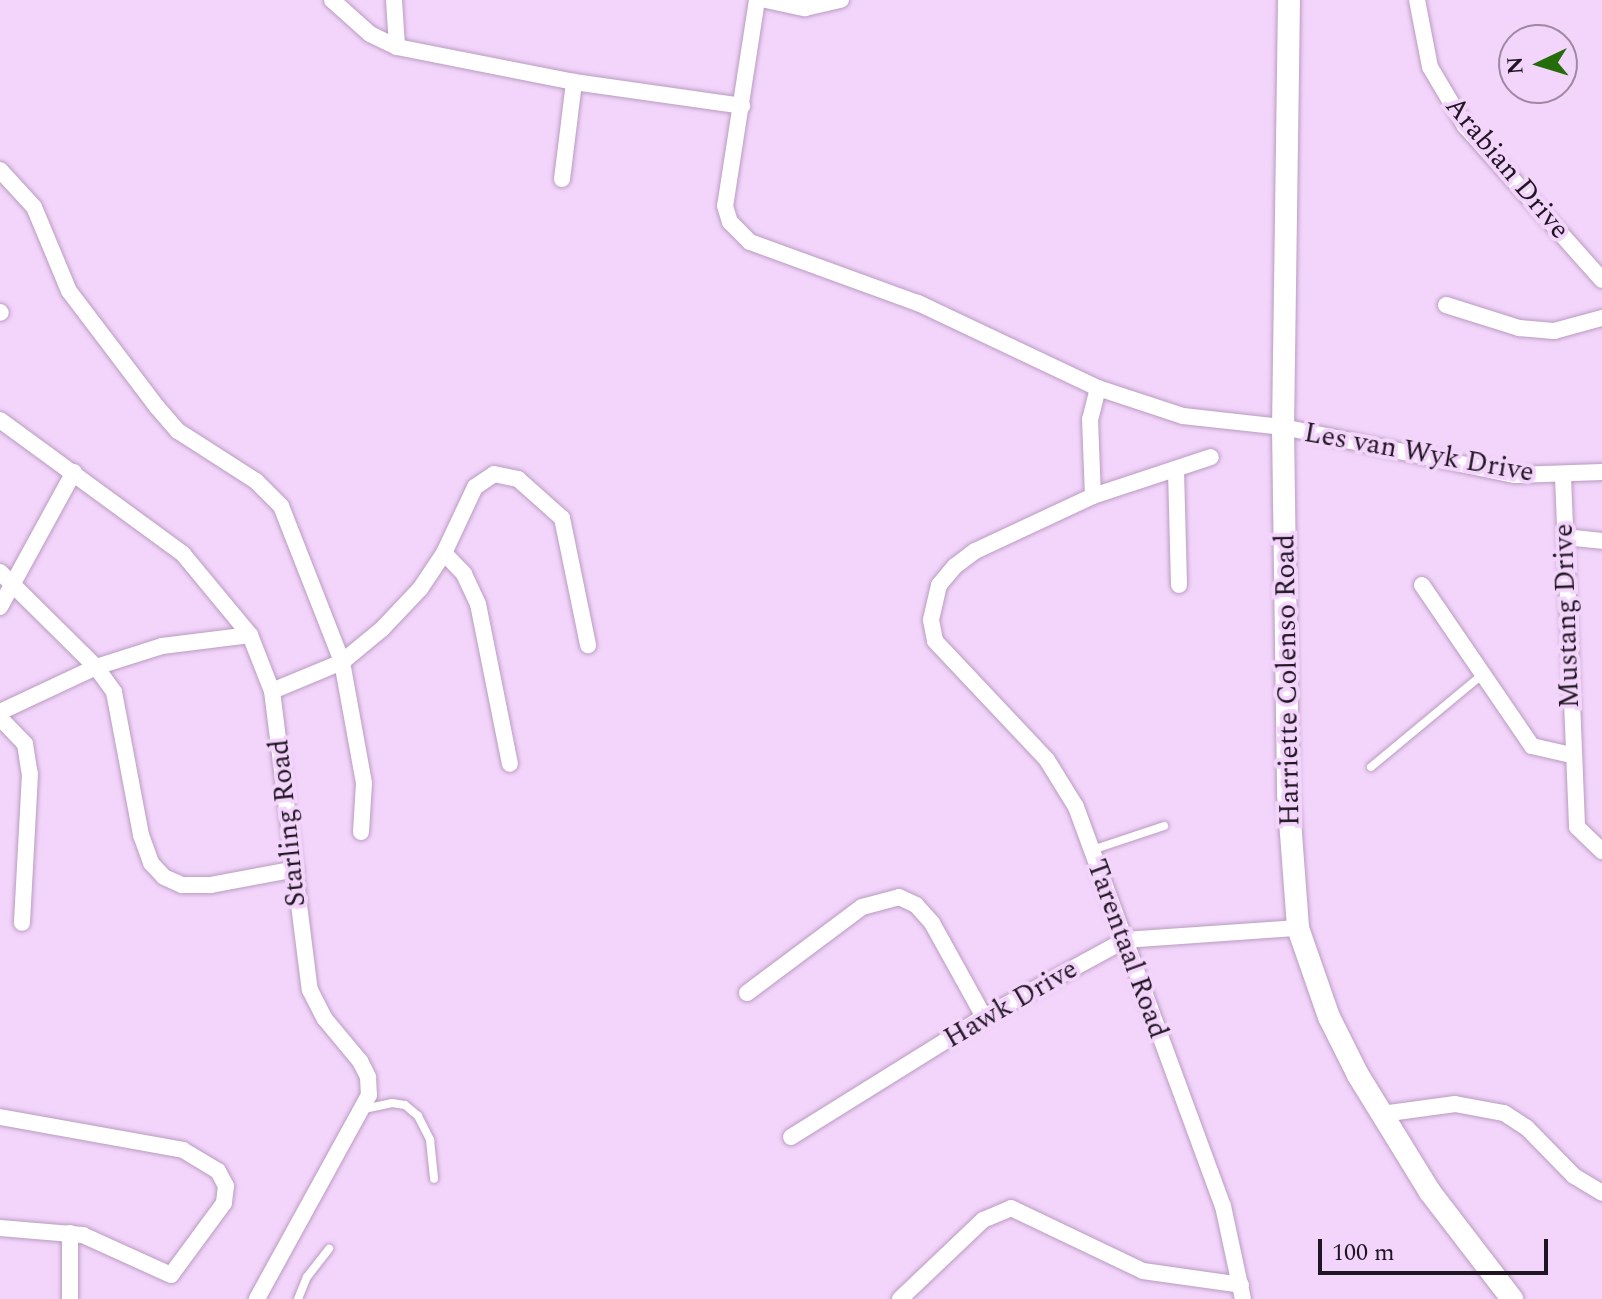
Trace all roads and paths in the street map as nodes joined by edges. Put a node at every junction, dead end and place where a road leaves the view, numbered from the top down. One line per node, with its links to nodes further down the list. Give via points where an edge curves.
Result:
1 (332, 0): 8 (street, via 370,34)
2 (394, 0): 8 (street)
3 (757, 0): 10 (street, Les van Wyk Drive)
4 (766, 0): 5 (street, via 805,8)
5 (841, 0)
6 (1289, 0): 18 (street, Harriette Colenso Road)
7 (1417, 0): 13 (street, Arabian Drive, via 1430,67 1465,126)
8 (397, 47): 9 (street)
9 (574, 82): 10 (street); 12 (street)
10 (742, 106): 16 (street, Les van Wyk Drive, via 725,206 737,232 750,242 918,303)
11 (0, 170): 34 (street, via 34,207 69,291 157,407 178,431 272,493 294,532)
12 (562, 179)
13 (1602, 280)
14 (1446, 305): 15 (street, via 1519,328 1554,331)
15 (1602, 318)
16 (1098, 388): 18 (street, Les van Wyk Drive, via 1183,416); 24 (street, via 1090,419)
17 (0, 420): 21 (street, Starling Road)
18 (1283, 427): 23 (street, Les van Wyk Drive, via 1515,475); 48 (street, Harriette Colenso Road, via 1288,794)
19 (1211, 457): 20 (street)
20 (1176, 470): 24 (street); 29 (street)
21 (74, 472): 28 (street); 32 (street, Starling Road, via 183,554)
22 (1602, 472): 23 (street, Les van Wyk Drive)
23 (1563, 477): 25 (street, Mustang Drive)
24 (1093, 496): 44 (street, Tarentaal Road, via 975,551 939,585 932,607 935,641 1047,760 1076,807)
25 (1565, 537): 26 (street); 39 (street, Mustang Drive)
26 (1602, 541)
27 (444, 553): 33 (street, via 481,480 494,474 518,479 553,508 569,531); 34 (street, via 420,589); 40 (street, via 464,574 478,604)
28 (5, 577): 31 (street); 35 (street)
29 (1179, 585)
30 (1422, 585): 36 (street, Mustang Drive)
31 (0, 607)
32 (250, 635): 35 (street, via 162,646); 37 (street, Starling Road)
33 (588, 645)
34 (342, 662): 37 (street); 43 (street, via 364,783)
35 (96, 667): 38 (street); 46 (street, via 114,692 141,835 151,863 164,877 182,885 211,885)
36 (1482, 675): 39 (street, Mustang Drive, via 1532,746); 41 (lane)
37 (272, 691): 46 (street, Starling Road)
38 (0, 715): 47 (street, via 25,744 30,774)
39 (1571, 755): 45 (street, Mustang Drive, via 1577,827)
40 (510, 764)
41 (1371, 767)
42 (1164, 826): 44 (lane)
43 (361, 832)
44 (1092, 850): 49 (street, Tarentaal Road)
45 (1602, 851)
46 (296, 869): 52 (street, Starling Road, via 299,935 310,990 368,1077)
47 (22, 923)
48 (1298, 928): 49 (street, Hawk Drive); 53 (street, Harriette Colenso Road, via 1329,1017)
49 (1125, 940): 51 (street, Hawk Drive); 61 (street, Tarentaal Road, via 1223,1206)
50 (747, 993): 51 (street, via 862,907 899,897 916,905 932,923)
51 (984, 1017): 55 (street, Hawk Drive)
52 (363, 1109): 56 (lane, via 392,1103 405,1105 418,1116 430,1140); 63 (street, Starling Road, via 277,1254)
53 (1382, 1114): 57 (street, via 1455,1104 1504,1113 1527,1128 1574,1176); 66 (street, Harriette Colenso Road, via 1430,1192)
54 (0, 1117): 59 (street, via 160,1143 199,1158 225,1179 224,1203 171,1275 112,1244)
55 (791, 1137)
56 (434, 1179)
57 (1602, 1193)
58 (0, 1228): 59 (street)
59 (70, 1233): 62 (street)
60 (329, 1249): 64 (lane)
61 (1242, 1292): 65 (street, via 1143,1271 1020,1209 1002,1209 983,1220)
62 (70, 1299)
63 (257, 1299)
64 (298, 1299)
65 (900, 1299)
66 (1512, 1299)

